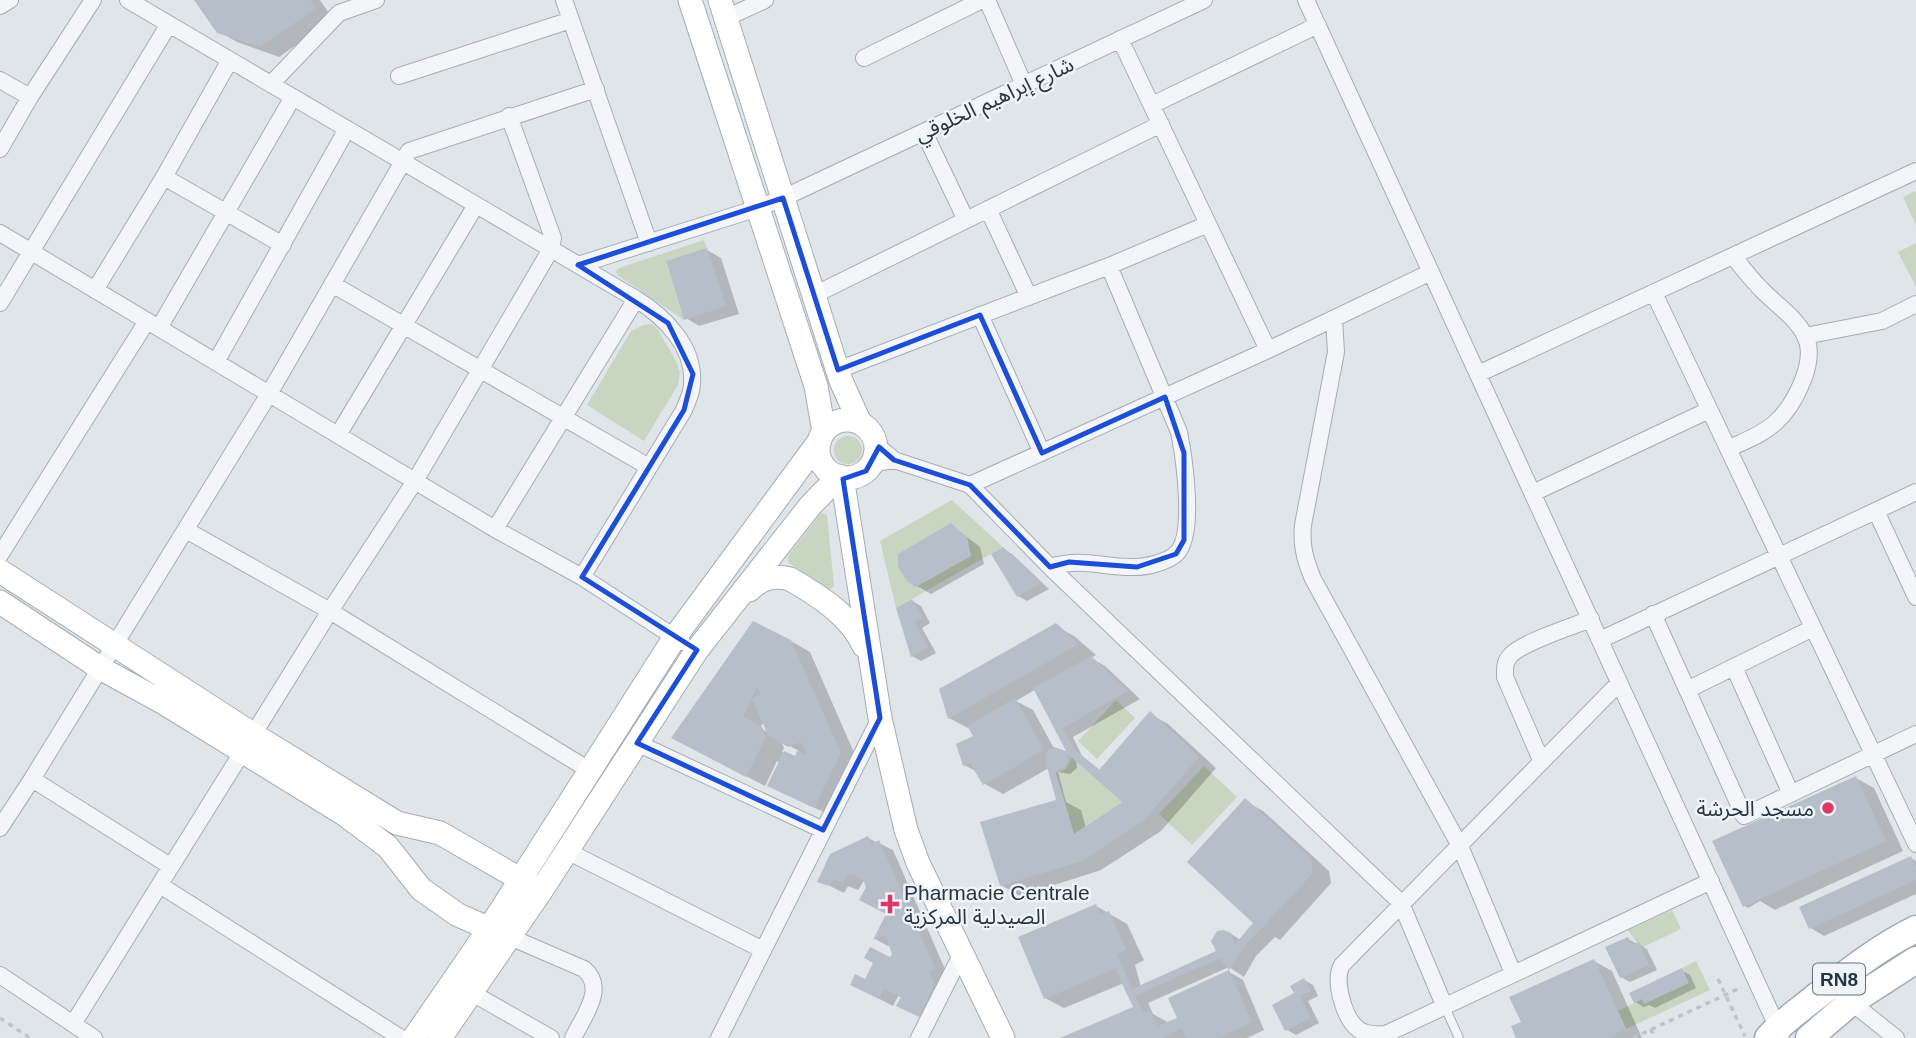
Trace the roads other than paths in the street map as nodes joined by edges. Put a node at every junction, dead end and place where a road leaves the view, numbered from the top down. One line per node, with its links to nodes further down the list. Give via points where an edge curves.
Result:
1 (10, 0): 11 (street)
2 (93, 0): 25 (street)
3 (376, 0): 12 (street)
4 (564, 0): 14 (street)
5 (690, 0): 38 (main road)
6 (765, 0): 13 (street)
7 (985, 0): 18 (street); 23 (street)
8 (1201, 0): 17 (street, شارع إبراهيم الخلوقي)
9 (1306, 0): 16 (street)
10 (141, 3): 15 (street)
11 (0, 6)
12 (335, 6): 22 (street)
13 (723, 9): 36 (main road)
14 (571, 20): 20 (street); 24 (street)
15 (169, 24): 19 (street); 47 (street)
16 (1318, 25): 27 (street); 51 (street)
17 (1120, 39): 23 (street, شارع إبراهيم الخلوقي); 27 (street)
18 (864, 58)
19 (230, 60): 22 (street); 35 (street)
20 (399, 76)
21 (0, 80): 25 (street)
22 (271, 84): 26 (street)
23 (1024, 85): 31 (street, شارع إبراهيم الخلوقي)
24 (596, 89): 28 (street); 44 (street)
25 (30, 97): 32 (street)
26 (293, 97): 30 (street); 40 (street)
27 (1152, 105): 29 (street)
28 (509, 116): 33 (street, via 409,150); 46 (street, via 553,237)
29 (1161, 124): 39 (street); 42 (street)
30 (347, 129): 33 (street); 45 (street)
31 (924, 132): 36 (street, شارع إبراهيم الخلوقي); 41 (street)
32 (0, 149)
33 (403, 162): 37 (street); 52 (street)
34 (1916, 171): 48 (street)
35 (164, 177): 40 (street); 53 (street)
36 (783, 198): 38 (street, شارع إبراهيم الخلوقي); 55 (main road)
37 (476, 205): 46 (street); 63 (street)
38 (758, 208): 44 (street, شارع إبراهيم الخلوقي); 76 (main road, via 816,386)
39 (988, 209): 41 (street); 56 (street)
40 (227, 212): 45 (street); 62 (street)
41 (966, 220): 55 (street)
42 (1208, 224): 50 (street); 65 (street)
43 (0, 233): 47 (street)
44 (649, 243): 49 (street, شارع إبراهيم الخلوقي)
45 (283, 245): 66 (street)
46 (551, 249): 49 (street); 67 (street)
47 (32, 252): 53 (street); 58 (street)
48 (1733, 256): 54 (street); 64 (street)
49 (578, 264): 57 (street)
50 (1109, 266): 56 (street); 71 (street)
51 (1431, 272): 61 (street); 69 (street)
52 (332, 284): 63 (street); 70 (street)
53 (95, 290): 62 (street)
54 (1654, 293): 69 (street); 72 (street)
55 (814, 295): 68 (main road)
56 (1029, 297): 60 (street)
57 (636, 299): 73 (street); 80 (street, via 668,323 693,374 684,411)
58 (0, 303)
59 (1916, 304): 64 (street, via 1882,321)
60 (980, 315): 68 (street); 78 (street)
61 (1334, 318): 65 (street); 124 (street, via 1336,352 1303,525 1303,557)
62 (153, 325): 66 (street); 90 (street)
63 (405, 326): 67 (street); 75 (street)
64 (1805, 336): 77 (street, via 1806,370 1788,409 1760,434)
65 (1268, 349): 71 (street)
66 (216, 362): 70 (street)
67 (480, 368): 73 (street); 82 (street)
68 (838, 370): 74 (main road)
69 (1478, 374): 85 (street)
70 (269, 394): 75 (street); 88 (street)
71 (1165, 397): 78 (street); 92 (street, via 1184,453 1186,520 1184,540 1176,554 1137,568 1069,562)
72 (1709, 410): 77 (street); 85 (street)
73 (564, 417): 80 (street); 87 (street)
74 (860, 423): 76 (main road, via 844,420 829,426); 79 (main road, via 868,428)
75 (338, 435): 82 (street)
76 (822, 436): 81 (main road, via 820,458 831,473); 102 (main road)
77 (1728, 449): 91 (street)
78 (1042, 453): 83 (street)
79 (877, 460): 81 (main road, via 859,475); 83 (street); 89 (main road)
80 (649, 467): 94 (street)
81 (841, 477): 89 (main road); 99 (main road, via 810,506)
82 (415, 481): 87 (street); 97 (street)
83 (970, 485): 92 (street)
84 (1916, 492): 86 (street)
85 (1533, 494): 100 (street)
86 (1876, 510): 91 (street); 95 (street)
87 (495, 529): 94 (street)
88 (186, 530): 97 (street); 104 (street)
89 (855, 547): 106 (main road)
90 (0, 555)
91 (1779, 555): 98 (street); 101 (street)
92 (1050, 567): 132 (street)
93 (0, 571): 104 (main road)
94 (582, 577): 102 (street)
95 (1916, 597)
96 (0, 602): 108 (main road)
97 (330, 611): 113 (street); 117 (street)
98 (1653, 614): 103 (street); 110 (street)
99 (725, 615): 105 (main road); 106 (main road, via 758,582 779,576 790,579 856,629)
100 (1591, 619): 103 (street); 116 (street, via 1523,647 1505,665 1505,677)
101 (1813, 628): 107 (street); 115 (street)
102 (676, 637): 105 (street); 117 (main road)
103 (1600, 640): 109 (street)
104 (114, 643): 108 (street); 113 (main road)
105 (697, 650): 114 (main road)
106 (870, 662): 111 (main road)
107 (1734, 667): 110 (street); 119 (street)
108 (100, 668): 113 (main road); 118 (street)
109 (1619, 682): 116 (street); 129 (street)
110 (1687, 690): 119 (street, via 1744,816)
111 (880, 718): 122 (street); 136 (main road, via 906,830)
112 (1916, 734): 115 (street)
113 (248, 743): 120 (main road, via 397,823); 126 (main road); 127 (street)
114 (637, 743): 122 (street); 125 (main road)
115 (1873, 754): 119 (street); 123 (street)
116 (1541, 760): 124 (street)
117 (589, 770): 128 (main road)
118 (32, 779): 121 (street); 127 (street)
119 (1791, 793)
120 (415, 827): 126 (main road); 128 (main road, via 440,833)
121 (0, 828)
122 (823, 831): 135 (street)
123 (1914, 833)
124 (1460, 846): 132 (street); 138 (street)
125 (567, 851): 131 (main road); 135 (street)
126 (395, 856): 134 (main road, via 421,889 458,915)
127 (170, 866): 130 (street)
128 (521, 878): 131 (main road); 134 (main road)
129 (1711, 881): 138 (street); 144 (street, via 1756,980)
130 (160, 885): 143 (street); 146 (street)
131 (541, 891): 134 (main road)
132 (1401, 903): 142 (street); 142 (street, via 1338,971 1338,987 1351,1020 1366,1033 1386,1034)
133 (1916, 929): 144 (main road, RN8, via 1835,982)
134 (499, 933): 140 (main road); 147 (main road); 150 (street, via 590,973 594,995)
135 (763, 950): 151 (street)
136 (962, 953): 152 (street); 153 (main road)
137 (1916, 960): 141 (main road, RN8)
138 (1513, 973): 142 (street)
139 (0, 975): 143 (street)
140 (472, 993): 148 (main road); 149 (street)
141 (1851, 1002): 155 (main road, RN8); 156 (street)
142 (1444, 1005): 154 (lane)
143 (73, 1024): 145 (street)
144 (1768, 1035)
145 (94, 1038)
146 (401, 1038)
147 (414, 1038)
148 (440, 1038)
149 (551, 1038)
150 (573, 1038)
151 (719, 1038)
152 (919, 1038)
153 (1003, 1038)
154 (1459, 1038)
155 (1809, 1038)
156 (1896, 1038)

